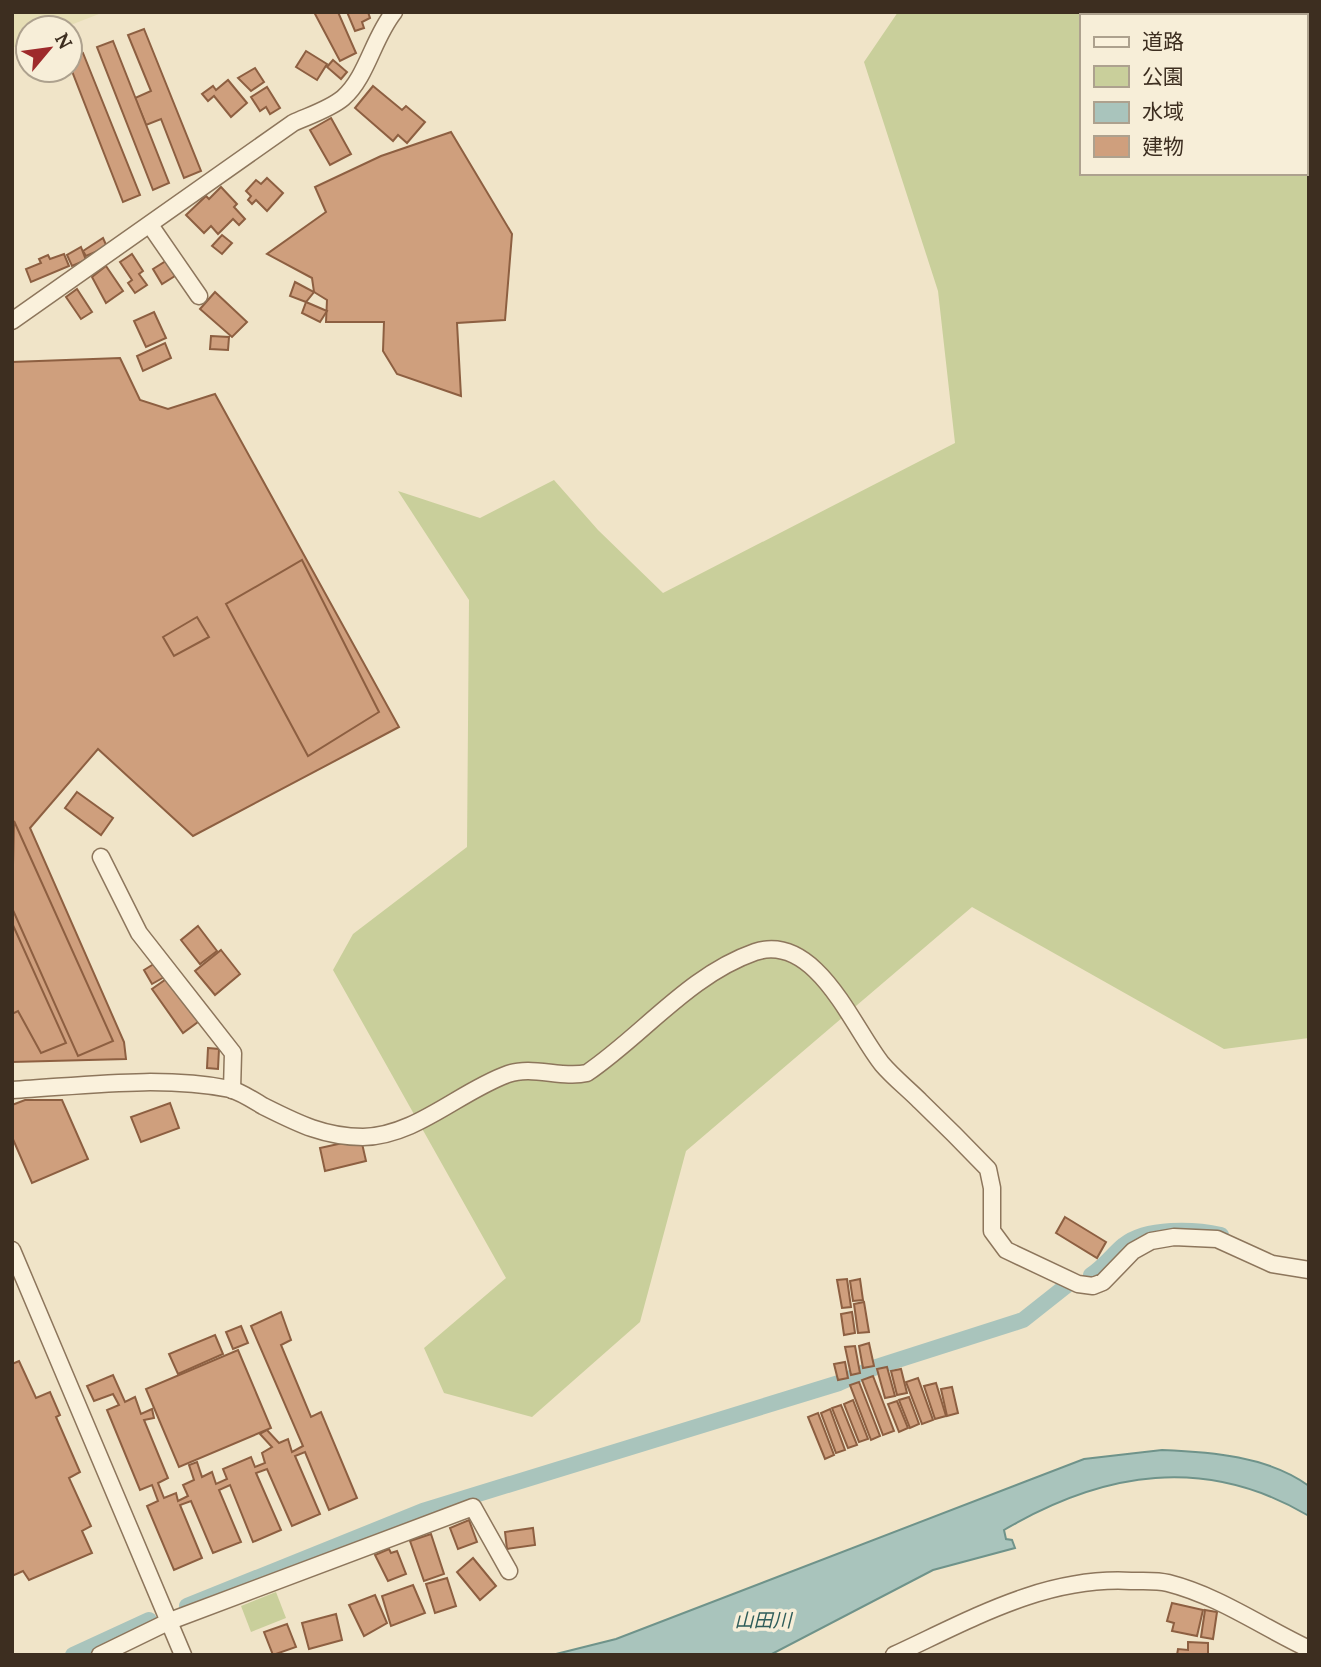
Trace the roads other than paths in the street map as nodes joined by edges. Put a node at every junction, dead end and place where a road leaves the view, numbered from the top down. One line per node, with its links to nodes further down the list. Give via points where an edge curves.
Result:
1 (394, 12): 2 (street, via 342,99 293,124)
2 (150, 225): 3 (street); 4 (street)
3 (200, 296)
4 (12, 321)
5 (101, 857): 7 (street, via 139,933 233,1053)
6 (12, 1090): 7 (street, via 144,1083)
7 (232, 1090): 9 (street, via 309,1130 367,1137 391,1131 512,1072 571,1077 587,1073 662,1010 729,964 757,951 776,949 794,955 819,974 882,1064 988,1169 992,1231 1006,1250 1078,1284 1093,1286 1103,1282 1133,1251 1151,1241 1174,1237 1217,1240 1272,1264)
8 (12, 1250): 11 (street)
9 (1309, 1270)
10 (509, 1572): 11 (street, via 473,1507)
11 (170, 1622): 13 (street); 14 (street)
12 (1309, 1648): 15 (street, via 1167,1582 1121,1580 1074,1582 1023,1596); 16 (street)
13 (100, 1655)
14 (183, 1655)
15 (894, 1655)
16 (1298, 1655)

